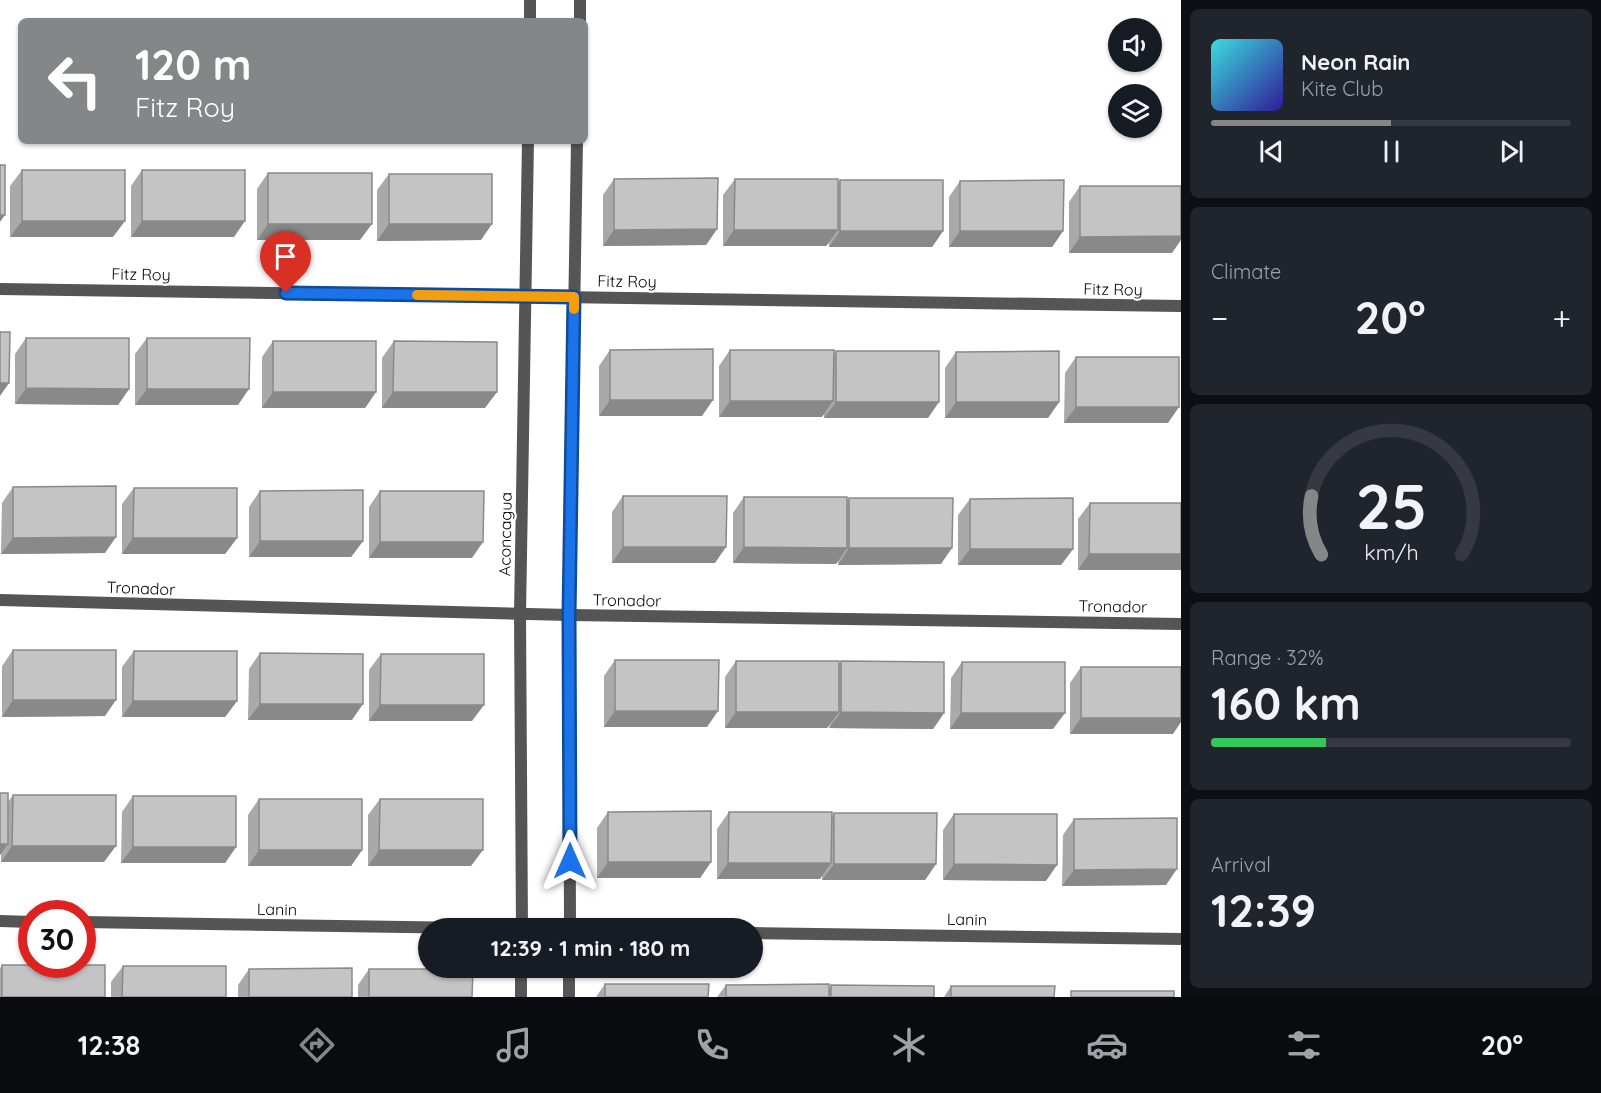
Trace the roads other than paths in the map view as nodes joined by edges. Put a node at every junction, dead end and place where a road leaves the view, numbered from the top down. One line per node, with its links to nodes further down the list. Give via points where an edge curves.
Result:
1 (530, 0): 3 (street)
2 (580, 0): 4 (street)
3 (530, 18)
4 (580, 18)
5 (528, 144): 8 (street, Aconcagua)
6 (577, 144): 9 (street)
7 (0, 289): 8 (street, Fitz Roy)
8 (525, 296): 9 (street, Fitz Roy); 12 (street, Aconcagua)
9 (574, 297): 10 (street, Fitz Roy); 13 (street)
10 (1181, 306)
11 (0, 600): 12 (street, Tronador)
12 (520, 614): 13 (street, Tronador); 15 (street, Aconcagua)
13 (569, 615): 14 (street, Tronador); 16 (street)
14 (1181, 624)
15 (522, 918)
16 (570, 918)
17 (0, 921): 18 (street)
18 (18, 922)
19 (96, 922): 20 (street, Lanin)
20 (418, 927)
21 (763, 933): 22 (street, Lanin)
22 (1181, 939)
23 (521, 978): 25 (street)
24 (569, 978): 26 (street)
25 (521, 997)
26 (569, 997)

